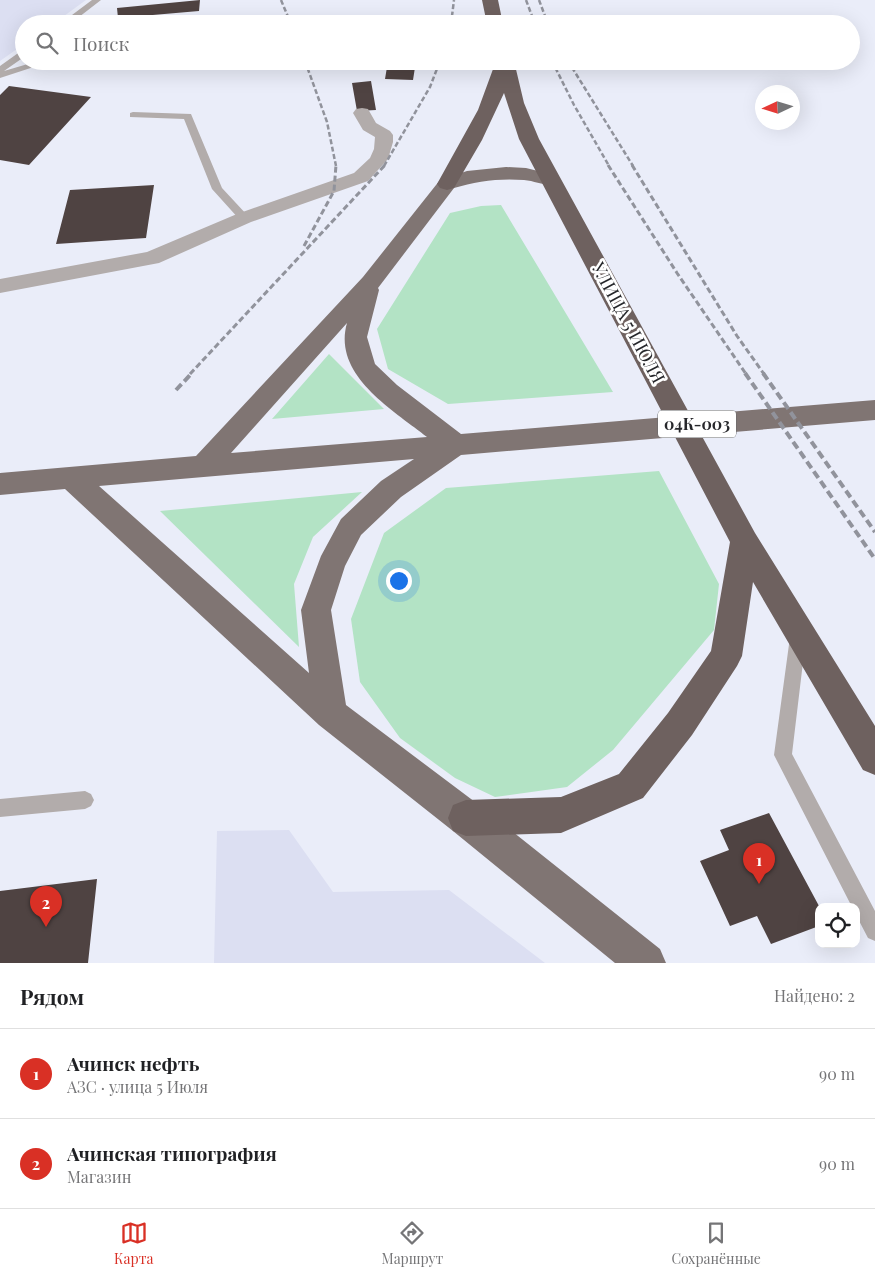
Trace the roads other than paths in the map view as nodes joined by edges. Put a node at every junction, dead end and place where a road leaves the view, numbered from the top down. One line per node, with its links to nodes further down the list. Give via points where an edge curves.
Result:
1 (96, 0): 3 (lane)
2 (490, 0): 4 (highway)
3 (76, 15)
4 (494, 15)
5 (15, 59): 6 (lane)
6 (0, 70)
7 (17, 70): 10 (lane)
8 (503, 70): 14 (highway, via 486,115)
9 (507, 70): 13 (highway, УЛИЦА 5 ИЮЛЯ, via 518,112)
10 (0, 75)
11 (362, 113): 15 (street, via 369,126 384,135 385,147 376,163 361,177)
12 (133, 115): 15 (lane, via 188,116 217,189)
13 (551, 180): 14 (main road, via 506,173 467,176); 23 (highway, УЛИЦА 5 ИЮЛЯ)
14 (447, 184): 16 (main road)
15 (244, 218): 17 (street, via 152,258)
16 (371, 282): 19 (main road, via 355,337 364,368 388,392); 20 (main road)
17 (0, 286)
18 (875, 410): 19 (main road, 04К-003)
19 (455, 444): 20 (main road); 25 (main road, via 391,489 351,527 332,565 316,610)
20 (202, 468): 21 (main road)
21 (71, 478): 22 (main road); 25 (main road)
22 (0, 484)
23 (745, 542): 24 (highway, УЛИЦА 5 ИЮЛЯ); 29 (highway, via 726,656 680,724 631,786 561,815)
24 (798, 631): 26 (highway, УЛИЦА 5 ИЮЛЯ); 30 (lane, via 783,754)
25 (331, 714): 29 (main road)
26 (875, 758)
27 (85, 800): 28 (lane)
28 (0, 808)
29 (466, 818): 31 (main road)
30 (875, 931)
31 (646, 963)

